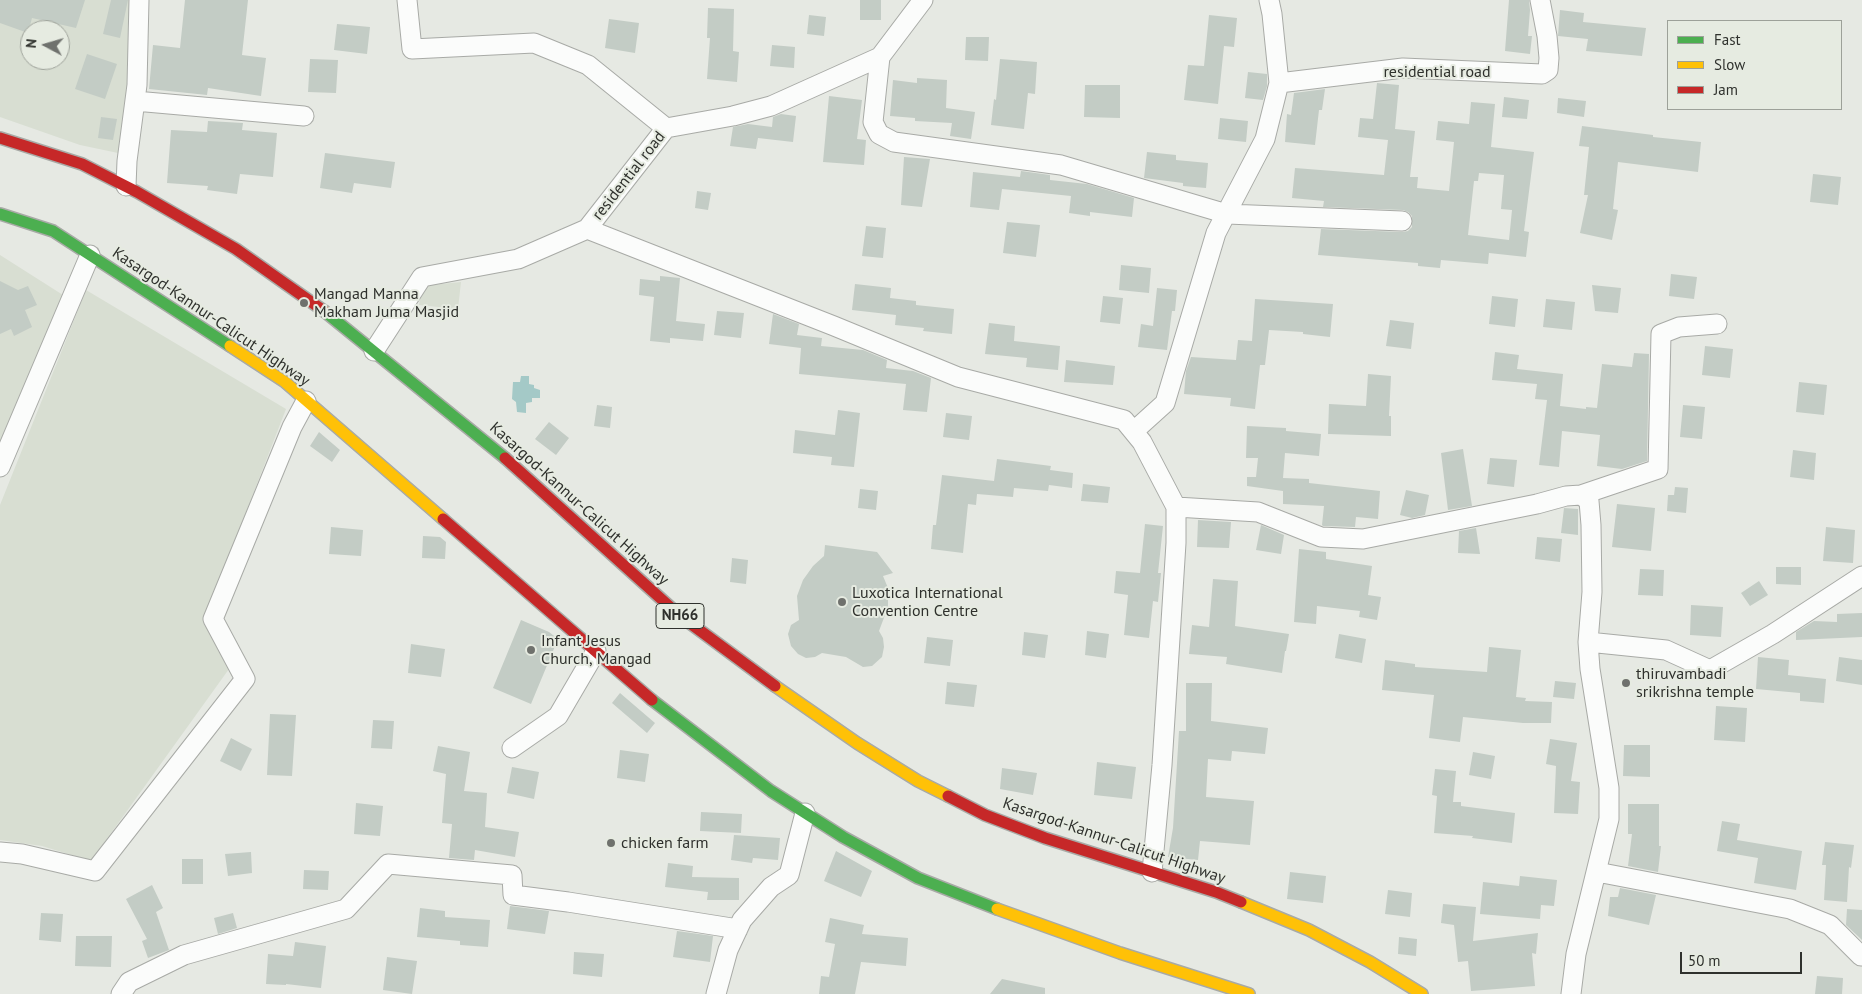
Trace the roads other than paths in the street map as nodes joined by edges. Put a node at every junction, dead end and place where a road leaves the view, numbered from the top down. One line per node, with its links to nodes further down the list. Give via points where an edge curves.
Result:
1 (139, 0): 8 (street)
2 (407, 0): 10 (street, via 412,49 534,43 588,65)
3 (923, 0): 6 (street, residential road)
4 (1269, 0): 7 (street)
5 (1540, 0): 7 (street, residential road, via 1549,58 1548,70 1542,74 1403,68)
6 (880, 57): 10 (street, residential road, via 771,106); 14 (street, via 873,122 879,134 894,142 1061,165)
7 (1279, 83): 14 (street, via 1265,139)
8 (135, 101): 9 (street); 12 (street)
9 (304, 116)
10 (666, 128): 16 (street, residential road)
11 (0, 138): 12 (highway, Kasargod-Kannur-Calicut Highway / NH66, via 82,164)
12 (126, 186): 19 (highway, Kasargod-Kannur-Calicut Highway / NH66, via 236,249 317,305)
13 (0, 214): 17 (highway, Kasargod-Kannur-Calicut Highway, via 53,231)
14 (1227, 214): 15 (street); 21 (street, via 1216,233 1165,403)
15 (1402, 221)
16 (587, 229): 19 (street, residential road, via 518,259 422,277); 21 (street, via 958,377 1124,420)
17 (90, 255): 20 (highway, Kasargod-Kannur-Calicut Highway, via 285,382); 22 (street)
18 (1717, 324): 23 (street, via 1679,327 1661,334 1658,469)
19 (374, 351): 31 (highway, Kasargod-Kannur-Calicut Highway / NH66, via 519,470 679,615 857,743 918,781 985,815)
20 (306, 401): 27 (highway, Kasargod-Kannur-Calicut Highway); 30 (street, via 292,426 214,619 246,679 95,871)
21 (1134, 432): 24 (street)
22 (0, 467)
23 (1582, 496): 24 (street, via 1566,496 1363,539 1321,537 1258,512); 26 (street, via 1589,501 1591,525 1592,592)
24 (1176, 507): 31 (street, via 1162,765)
25 (1862, 576): 26 (street, via 1773,634 1710,670 1666,650)
26 (1588, 642): 32 (street, via 1609,788 1609,819)
27 (596, 651): 28 (street, via 558,716); 29 (highway, Kasargod-Kannur-Calicut Highway, via 660,707 771,791)
28 (512, 748)
29 (805, 812): 33 (street, via 789,875 771,887); 37 (highway, Kasargod-Kannur-Calicut Highway, via 918,878 1120,953)
30 (0, 852)
31 (1152, 872): 38 (highway, Kasargod-Kannur-Calicut Highway / NH66, via 1216,892 1310,930)
32 (1597, 872): 34 (street, via 1790,909 1830,925); 39 (street, via 1576,954)
33 (738, 929): 35 (street, via 513,895 512,875 388,864 346,909 184,955 129,982); 36 (street, via 728,950)
34 (1862, 956)
35 (121, 994)
36 (716, 994)
37 (1249, 994)
38 (1422, 994)
39 (1571, 994)

